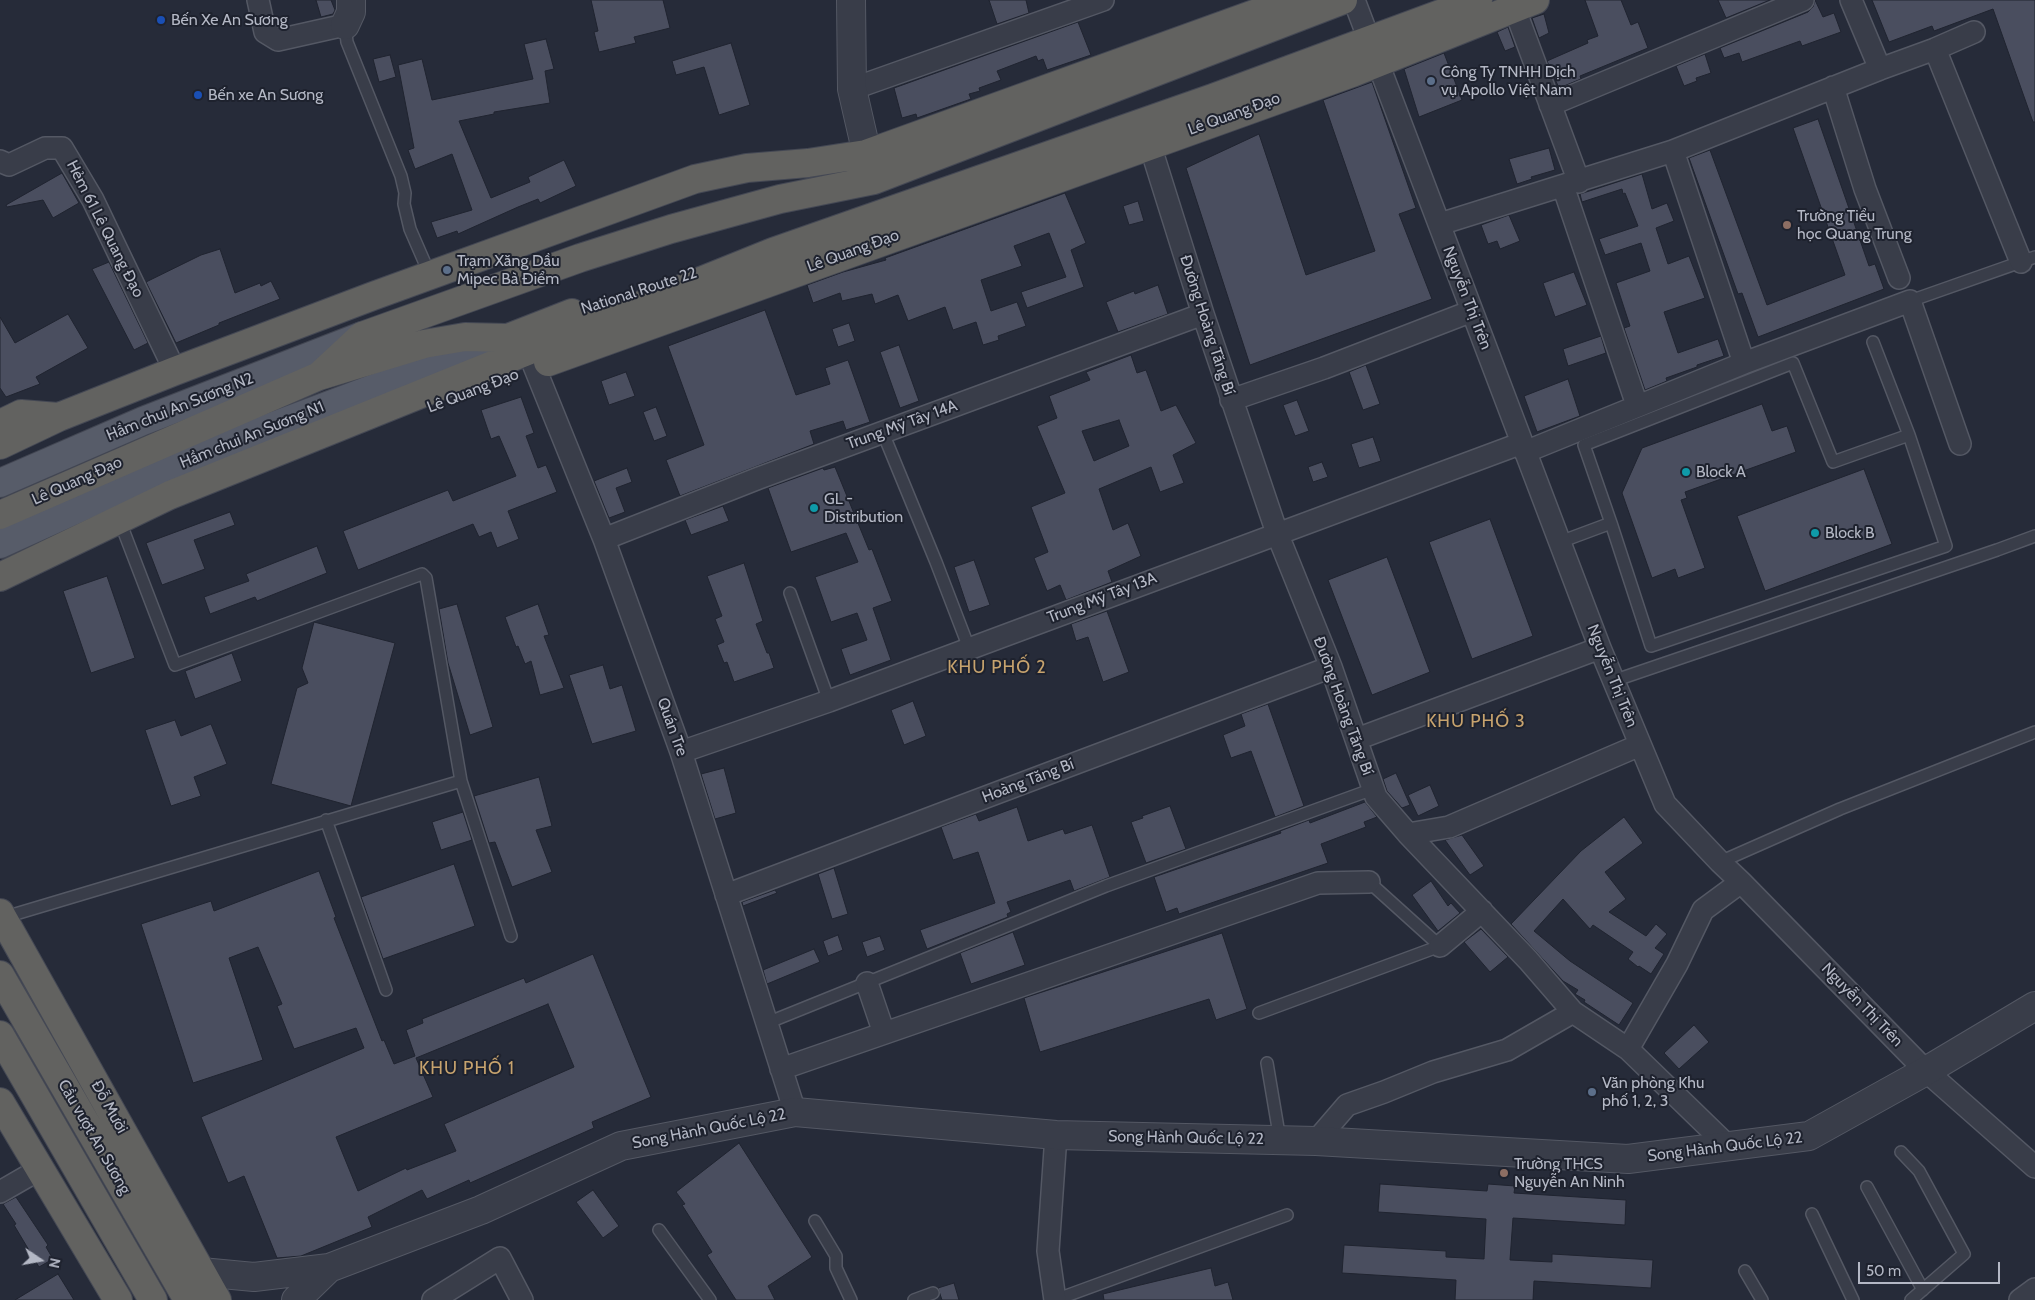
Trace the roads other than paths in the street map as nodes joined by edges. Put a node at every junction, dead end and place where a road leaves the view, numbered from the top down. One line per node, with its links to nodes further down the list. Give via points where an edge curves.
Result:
1 (258, 0): 11 (street, via 265,32 278,40)
2 (851, 0): 17 (street)
3 (1103, 0): 17 (street)
4 (1293, 0): 23 (highway, Lê Quang Đạo)
5 (1343, 0): 23 (highway, Lê Quang Đạo)
6 (1354, 0): 14 (street, Nguyễn Thị Trên)
7 (1478, 0): 14 (highway, Lê Quang Đạo)
8 (1803, 0): 18 (street)
9 (1851, 0): 15 (street)
10 (1524, 4): 14 (highway, Lê Quang Đạo); 18 (street)
11 (348, 13): 30 (lane, via 347,42 401,176 410,229)
12 (1974, 32): 13 (street)
13 (1936, 49): 15 (street); 29 (street)
14 (1373, 51): 19 (highway, Lê Quang Đạo); 27 (street, Nguyễn Thị Trên)
15 (1880, 69): 16 (street)
16 (1833, 87): 21 (street); 31 (street, via 1865,189)
17 (852, 90): 23 (street)
18 (1550, 105): 24 (street)
19 (1218, 108): 20 (highway, Lê Quang Đạo); 28 (highway, Lê Quang Đạo)
20 (1150, 145): 34 (street, Đường Hoàng Tăng Bí); 37 (highway, Lê Quang Đạo)
21 (1673, 151): 24 (street); 38 (street)
22 (0, 161): 39 (street, Hẻm 61 Lê Quang Đạo, via 9,164 45,148 62,148 93,200)
23 (870, 167): 25 (highway, Lê Quang Đạo, via 808,164 747,168 695,179); 26 (highway, Lê Quang Đạo, via 780,199)
24 (1571, 184): 27 (street); 42 (street)
25 (610, 210): 26 (highway); 30 (highway, Lê Quang Đạo)
26 (698, 222): 35 (highway, Lê Quang Đạo, via 580,258)
27 (1440, 224): 33 (street, Nguyễn Thị Trên)
28 (774, 252): 37 (highway, National Route 22, via 623,293)
29 (2028, 260): 32 (lane)
30 (430, 276): 39 (highway, Lê Quang Đạo)
31 (1899, 278)
32 (1910, 301): 38 (street, Trung Mỹ Tây 13A); 47 (street)
33 (1472, 311): 41 (street); 49 (street, Nguyễn Thị Trên)
34 (1202, 314): 41 (street, Đường Hoàng Tăng Bí); 45 (street, Trung Mỹ Tây 14A)
35 (362, 336): 40 (highway, Lê Quang Đạo); 50 (main road, Hầm chui An Sương N2, via 143,421)
36 (1872, 342): 46 (lane)
37 (524, 352): 40 (highway, Lê Quang Đạo, via 465,338 424,344); 52 (highway, Lê Quang Đạo, via 243,479 170,495); 56 (street, Quán Tre); 58 (main road, Hầm chui An Sương N1, via 260,431)
38 (1744, 363): 42 (street, Trung Mỹ Tây 13A)
39 (176, 371): 43 (highway)
40 (319, 376): 51 (highway, Lê Quang Đạo)
41 (1232, 400): 54 (street, Đường Hoàng Tăng Bí)
42 (1637, 405): 49 (street, Trung Mỹ Tây 13A)
43 (60, 417): 44 (highway, via 21,414); 48 (highway)
44 (0, 424)
45 (883, 433): 56 (street, Trung Mỹ Tây 14A); 61 (lane)
46 (1909, 434): 53 (lane, via 1833,462 1793,363 1584,445); 53 (lane, via 1946,546 1651,646)
47 (1960, 444)
48 (0, 445)
49 (1524, 447): 54 (street, Trung Mỹ Tây 13A); 57 (street, Nguyễn Thị Trên)
50 (0, 483)
51 (0, 515)
52 (119, 519): 59 (highway, Lê Quang Đạo); 70 (lane, via 175,666 422,574 426,578)
53 (1611, 523): 57 (lane)
54 (1277, 533): 61 (street, Trung Mỹ Tây 13A); 63 (street, Đường Hoàng Tăng Bí)
55 (2035, 536): 64 (lane)
56 (604, 539): 69 (street, Quán Tre)
57 (1560, 542): 62 (street, Nguyễn Thị Trên)
58 (0, 544)
59 (0, 577)
60 (790, 593): 65 (lane)
61 (969, 648): 65 (street, Trung Mỹ Tây 13A)
62 (1600, 648): 64 (street, Nguyễn Thị Trên); 67 (street)
63 (1330, 667): 67 (street, Đường Hoàng Tăng Bí); 77 (street, Hoàng Tăng Bí)
64 (1612, 680): 68 (street, Nguyễn Thị Trên)
65 (829, 701): 69 (street, Trung Mỹ Tây 13A)
66 (2035, 732): 74 (lane, via 1840,809)
67 (1357, 739): 71 (street, Đường Hoàng Tăng Bí)
68 (1640, 745): 73 (street, via 1449,827); 74 (street, Nguyễn Thị Trên, via 1665,804)
69 (681, 752): 77 (street, Quán Tre)
70 (461, 781): 72 (lane); 80 (lane)
71 (1373, 789): 73 (street, Đường Hoàng Tăng Bí, via 1376,797); 83 (lane, via 1106,886)
72 (326, 820): 79 (lane); 84 (lane)
73 (1408, 834): 78 (street, Đường Hoàng Tăng Bí)
74 (1720, 862): 76 (street, Nguyễn Thị Trên)
75 (1369, 882): 81 (lane); 89 (street, via 1318,883)
76 (1741, 882): 91 (street, via 1703,910 1677,964); 94 (street, Nguyễn Thị Trên)
77 (726, 895): 88 (street, Quán Tre)
78 (1482, 911): 81 (street); 86 (street, Đường Hoàng Tăng Bí)
79 (1, 916): 112 (highway, Đỗ Mười)
80 (511, 936)
81 (1440, 946): 87 (lane)
82 (0, 975): 118 (highway, Cầu vượt An Sương)
83 (866, 983): 88 (lane); 89 (street)
84 (386, 990)
85 (2035, 1006): 94 (street, Song Hành Quốc Lộ 22)
86 (1573, 1012): 91 (street, Đường Hoàng Tăng Bí); 99 (street, via 1508,1050 1433,1072 1346,1105)
87 (1259, 1013)
88 (767, 1024): 93 (street, Quán Tre)
89 (884, 1033): 93 (street)
90 (0, 1035): 117 (highway, Cầu vượt An Sương)
91 (1628, 1049): 100 (street, Đường Hoàng Tăng Bí)
92 (1267, 1063): 98 (lane)
93 (781, 1069): 96 (street, Quán Tre)
94 (1926, 1071): 100 (street, Song Hành Quốc Lộ 22, via 1809,1136); 102 (street, Nguyễn Thị Trên)
95 (0, 1102): 103 (highway)
96 (795, 1112): 97 (street, Song Hành Quốc Lộ 22); 110 (street, Song Hành Quốc Lộ 22, via 621,1146 482,1210)
97 (1056, 1135): 98 (street, Song Hành Quốc Lộ 22); 126 (street, via 1048,1251)
98 (1280, 1140): 99 (street, Song Hành Quốc Lộ 22)
99 (1316, 1141): 100 (street, Song Hành Quốc Lộ 22, via 1628,1159)
100 (1728, 1146)
101 (1901, 1152): 113 (lane, via 1919,1171 1964,1254)
102 (2035, 1167)
103 (40, 1169): 105 (street); 116 (highway)
104 (1867, 1188): 113 (lane)
105 (0, 1192)
106 (1812, 1214): 128 (lane)
107 (1287, 1215): 126 (lane)
108 (815, 1221): 124 (lane, via 836,1256 836,1268)
109 (659, 1230): 123 (lane)
110 (330, 1268): 112 (street, via 254,1277); 120 (street)
111 (1745, 1271): 127 (lane)
112 (202, 1272): 119 (highway, Đỗ Mười)
113 (1923, 1290): 129 (lane)
114 (2035, 1290): 130 (street)
115 (933, 1293): 125 (lane)
116 (118, 1300)
117 (153, 1300)
118 (188, 1300)
119 (218, 1300)
120 (296, 1300)
121 (433, 1300): 122 (street, via 500,1258)
122 (522, 1300)
123 (710, 1300)
124 (851, 1300)
125 (914, 1300)
126 (1055, 1300)
127 (1762, 1300)
128 (1853, 1300)
129 (1911, 1300)
130 (2020, 1300)

